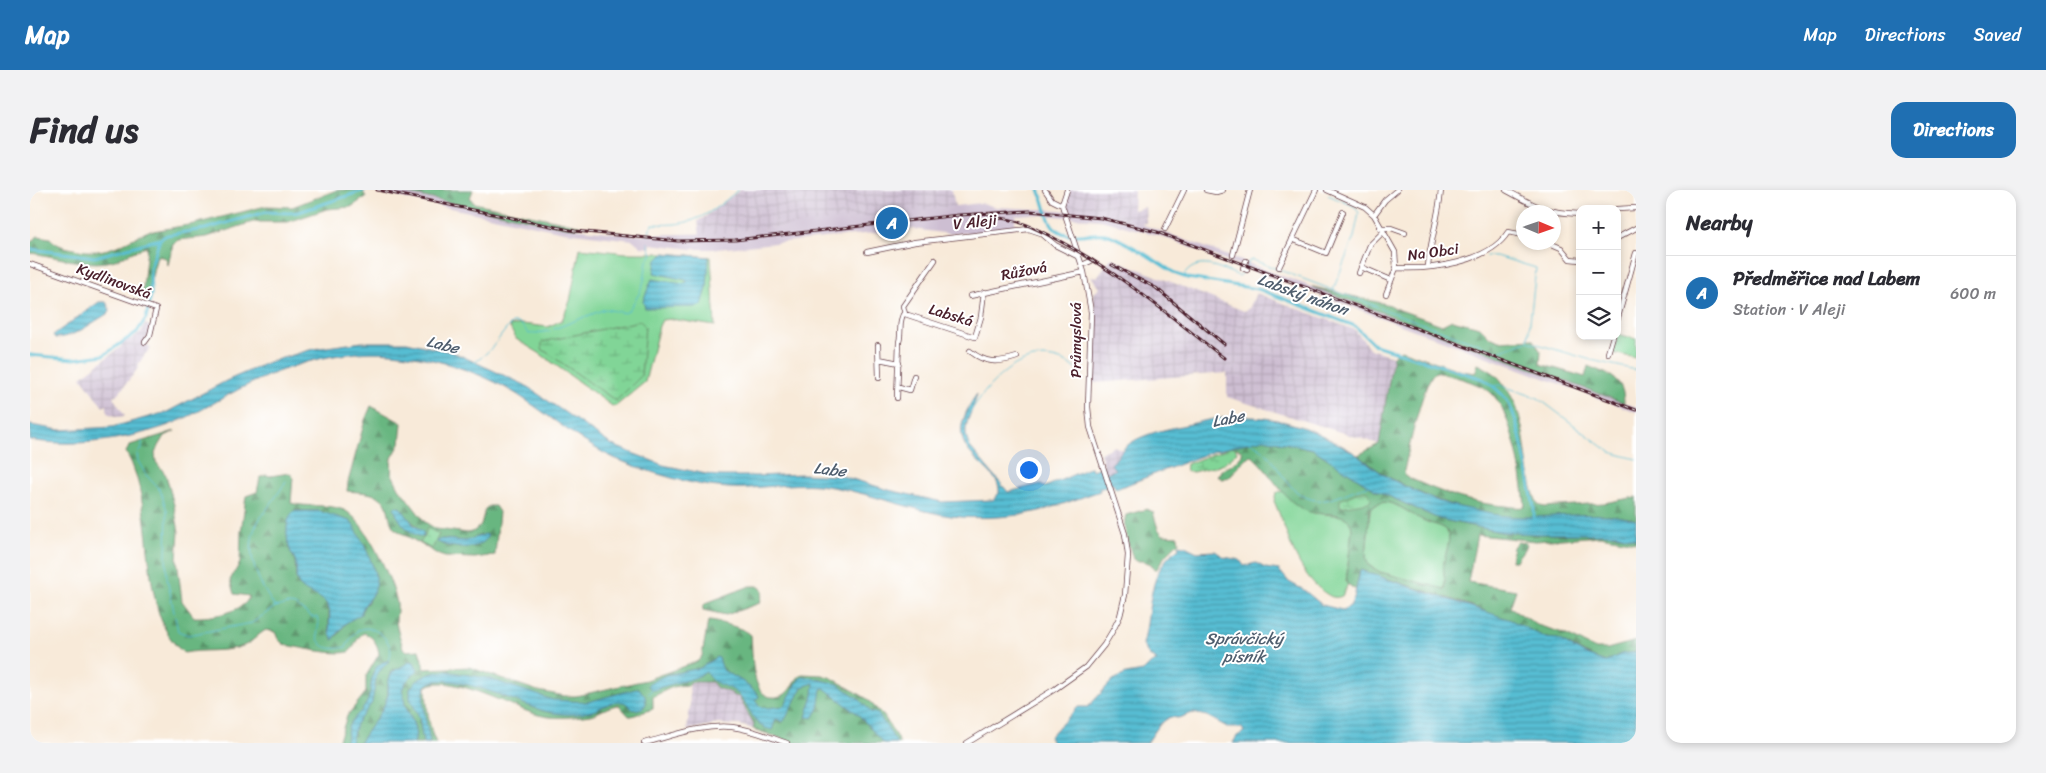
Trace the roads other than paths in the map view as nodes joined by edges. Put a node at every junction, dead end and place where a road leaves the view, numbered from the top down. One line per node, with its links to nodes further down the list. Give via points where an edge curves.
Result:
1 (1045, 190): 12 (street, via 1052,200)
2 (1067, 190): 12 (street)
3 (1184, 190): 21 (street)
4 (1206, 190): 5 (street)
5 (1223, 190)
6 (1250, 190): 31 (street)
7 (1316, 190): 26 (street)
8 (1328, 190): 19 (street, via 1365,207)
9 (1397, 190): 19 (street)
10 (1441, 190): 40 (street)
11 (1506, 190): 13 (street)
12 (1062, 205): 32 (street, Průmyslová)
13 (1531, 205)
14 (1636, 208): 15 (street)
15 (1621, 209)
16 (1343, 212): 29 (street)
17 (1561, 213): 18 (street)
18 (1576, 214)
19 (1374, 215): 22 (street, Na Obci)
20 (1636, 228): 25 (street)
21 (1165, 229)
22 (1382, 230): 23 (street, Na Obci, via 1391,228); 42 (street, via 1370,245); 43 (street, Na Obci, via 1394,252)
23 (1405, 233)
24 (1516, 234): 40 (street, Na Obci, via 1508,232 1495,246 1464,261)
25 (1621, 236)
26 (1292, 239): 29 (street); 41 (street)
27 (1561, 248): 35 (street, via 1570,259)
28 (867, 252): 32 (street, V Aleji, via 915,242 1029,229)
29 (1326, 253): 34 (street)
30 (1636, 254): 51 (street)
31 (1233, 255)
32 (1079, 257): 39 (street, Průmyslová)
33 (935, 260): 52 (street, via 903,306)
34 (1324, 260)
35 (1576, 260)
36 (1091, 261): 39 (street)
37 (1246, 261): 44 (street)
38 (30, 264): 54 (street, Kydlinovská, via 156,309 150,335)
39 (1082, 265): 45 (street, Průmyslová)
40 (1428, 266): 43 (street, Na Obci)
41 (1279, 267)
42 (1361, 267): 46 (street); 47 (street)
43 (1396, 268): 47 (street, Na Obci)
44 (1245, 269)
45 (1084, 272): 48 (street, Růžová); 67 (street, Průmyslová, via 1091,312 1088,416 1093,444 1125,534 1128,555 1125,595 1113,630 1097,655 1075,676)
46 (1358, 273)
47 (1391, 280): 49 (street, Na Obci)
48 (984, 292): 50 (street, Růžová); 52 (street, Labská, via 976,337)
49 (1386, 294)
50 (970, 296)
51 (1621, 307)
52 (904, 313): 60 (street, via 900,319)
53 (1612, 340): 57 (street)
54 (145, 342)
55 (878, 345): 59 (street)
56 (970, 351): 58 (street, Labská, via 987,362)
57 (1608, 353)
58 (1017, 357)
59 (879, 359): 60 (street); 62 (street)
60 (899, 363): 63 (street)
61 (914, 376): 63 (street, via 910,390)
62 (879, 378)
63 (899, 387): 64 (street)
64 (897, 398)
65 (644, 743): 66 (street, via 723,727 748,730)
66 (787, 743)
67 (967, 743)

